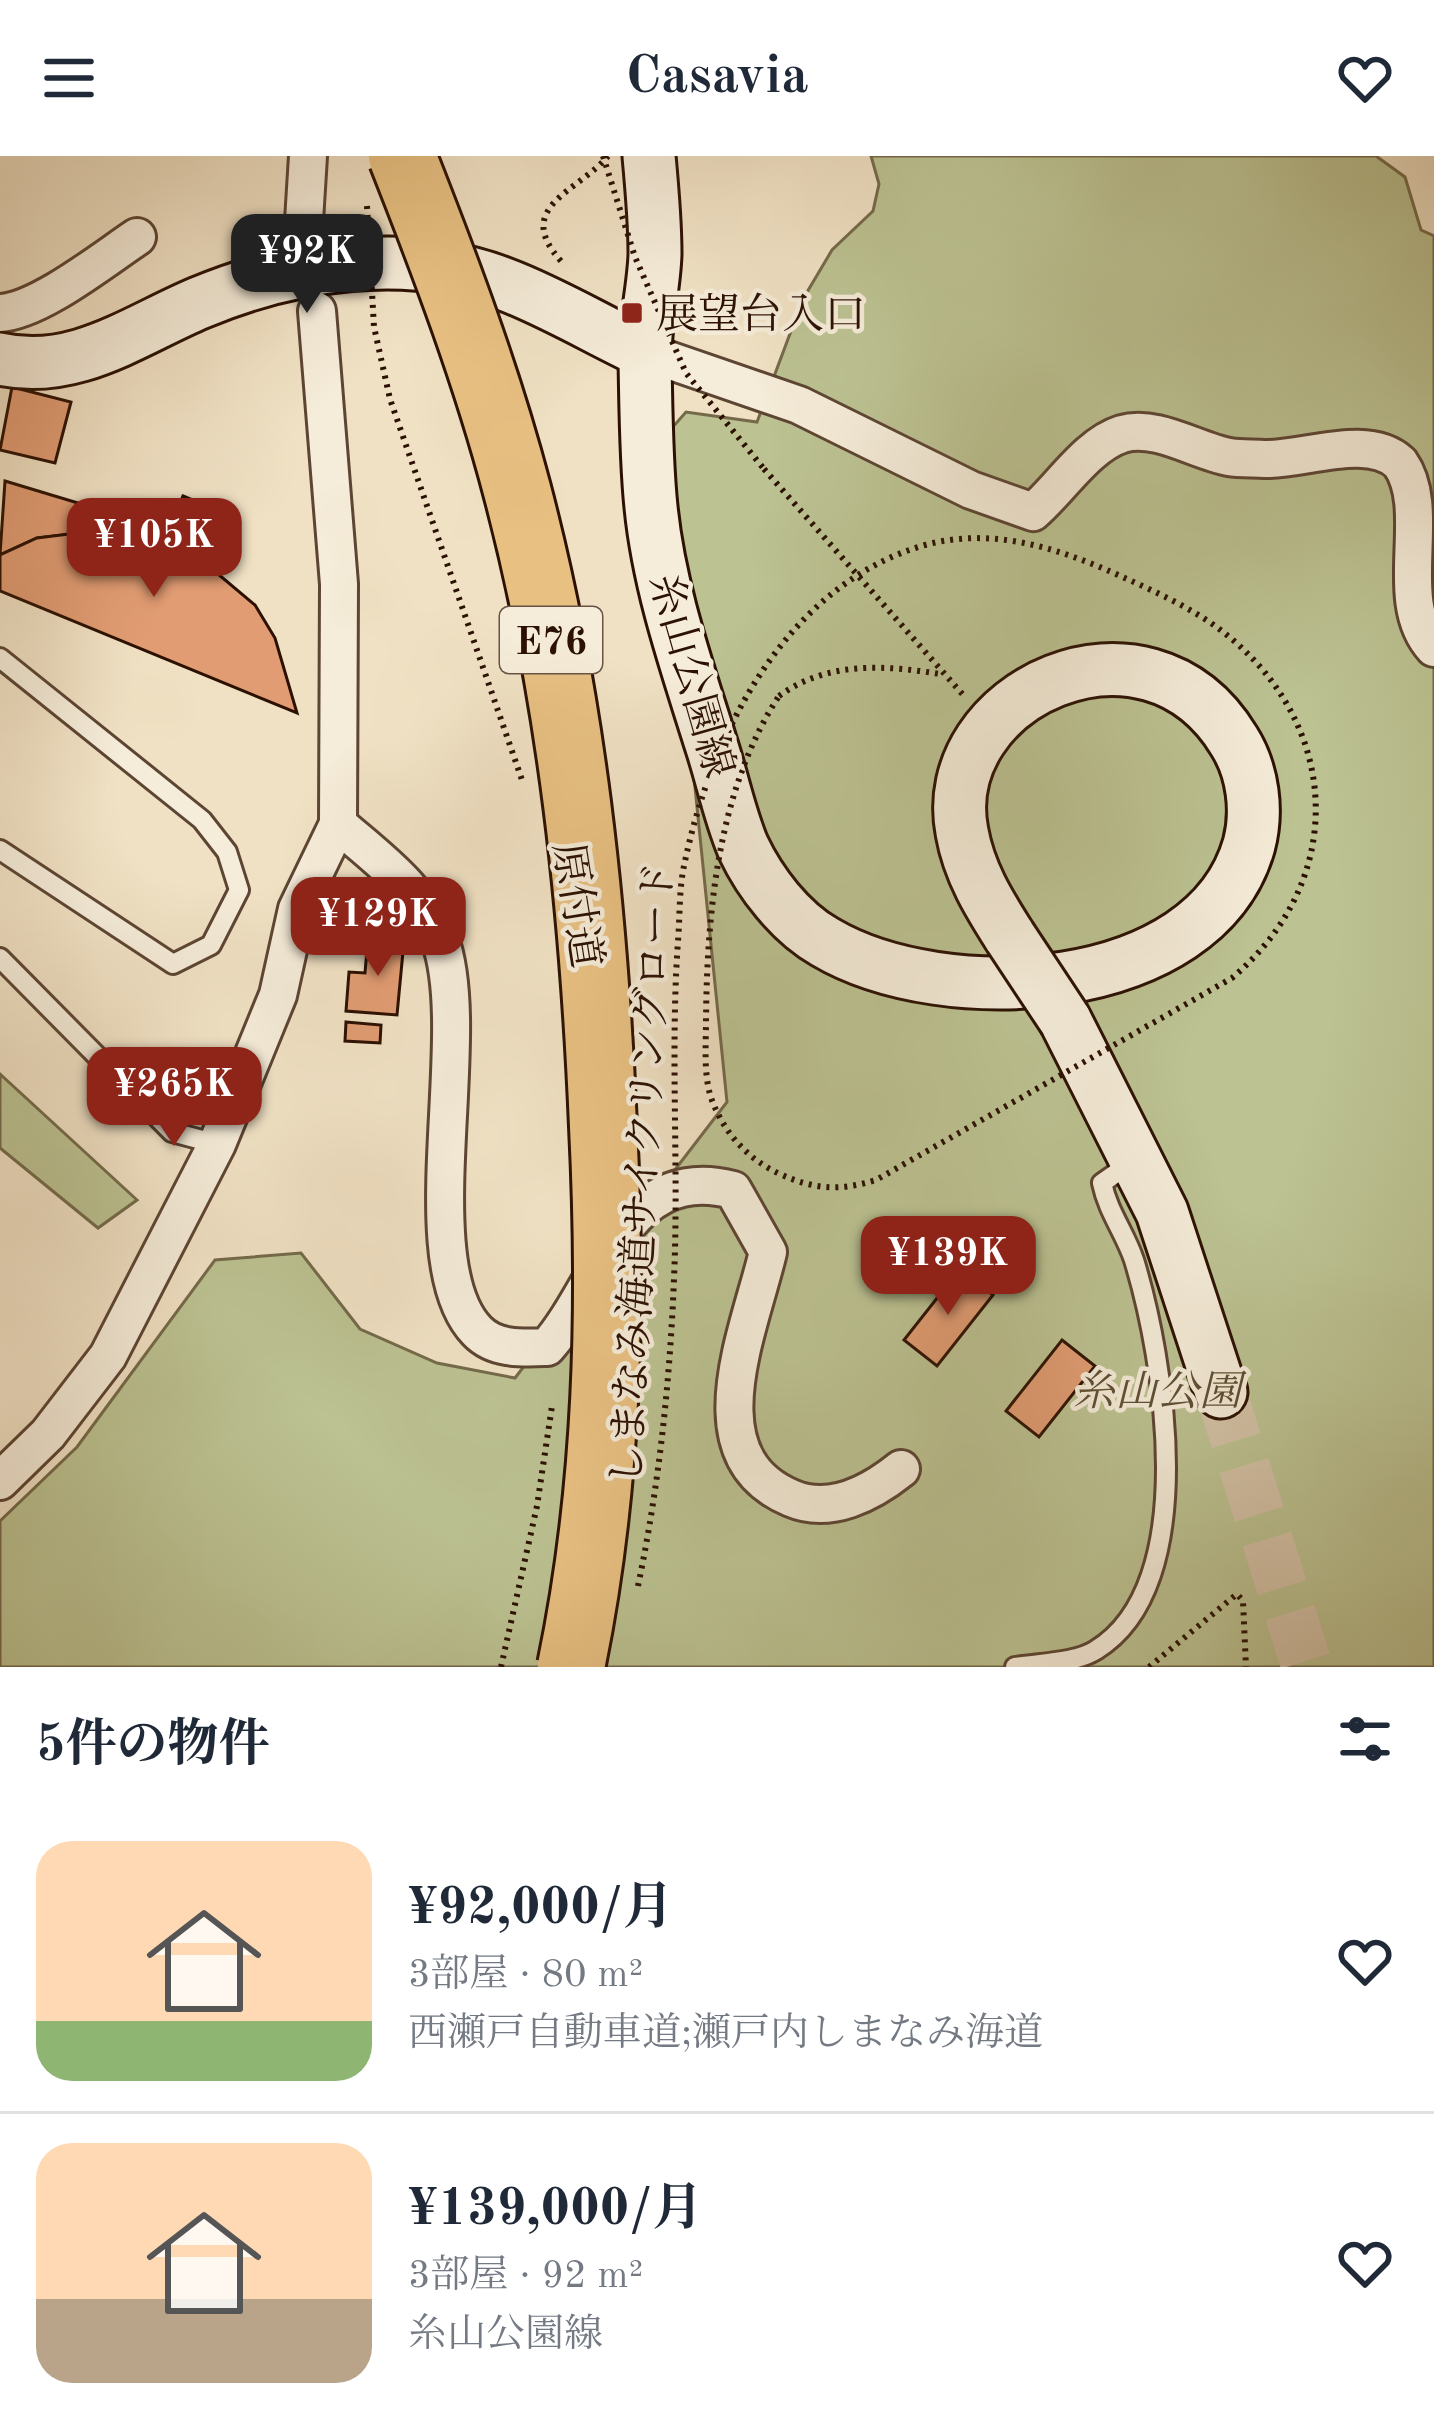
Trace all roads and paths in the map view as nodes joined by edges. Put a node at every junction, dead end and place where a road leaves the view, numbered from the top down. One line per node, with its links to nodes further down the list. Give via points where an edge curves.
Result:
1 (308, 156): 5 (street)
2 (606, 156): 7 (path, via 543,218 544,235); 25 (path, しまなみ海道サイクリングロード, bridge, via 635,257 686,373 764,469 940,674 883,664 819,676 779,696 759,727 718,860 706,969 712,1102 743,1152 816,1188 876,1180 1232,978 1287,919 1314,849 1315,781 1290,711 1211,623 1158,592 1018,538 943,540 889,555 836,585 804,617 725,736 683,866 673,1012 674,1280 664,1413)
3 (649, 156): 10 (main road, 糸山公園線, via 655,256)
4 (384, 177): 14 (path, bridge, via 374,327 390,399); 19 (highway, E76, bridge, via 480,365 518,491 584,844)
5 (304, 221)
6 (137, 237): 9 (street)
7 (564, 264)
8 (317, 311): 15 (street, via 339,584)
9 (0, 314)
10 (644, 352): 11 (main road, via 501,282 400,262 270,278 91,356); 12 (street, via 799,405 970,490 1033,512 1123,434 1154,434 1229,457 1370,449 1400,463 1415,491 1417,594); 20 (main road, 糸山公園線, bridge, via 651,510 678,637 744,847 788,914 824,942 910,976 970,983 1054,977 1142,959 1220,906 1242,870 1255,823 1238,746 1180,682 1100,667 1020,700 973,758 962,794 961,828 978,886 1010,938 1065,1020)
11 (0, 358)
12 (1434, 648)
13 (0, 658): 16 (lane, via 202,820 227,852 239,890 211,945 173,964)
14 (523, 785)
15 (338, 824): 18 (street, via 297,909 278,995); 23 (street, via 421,898 442,945 448,1268 476,1330 495,1343 547,1347 629,1216 666,1194 709,1184 733,1190 768,1252 731,1413 740,1453 760,1485 799,1502 871,1494)
16 (0, 850)
17 (0, 958): 18 (lane, via 172,1132)
18 (217, 1144): 24 (street, via 108,1356)
19 (604, 1144): 27 (highway, E76, bridge, via 582,1417); 28 (highway, E76, bridge, via 605,1397)
20 (1137, 1160): 22 (main road, 糸山公園線); 29 (lane, via 1102,1183 1132,1254 1161,1366 1163,1511 1153,1579 1092,1654)
21 (555, 1386): 26 (path, bridge)
22 (1221, 1392)
23 (901, 1469)
24 (0, 1481)
25 (634, 1606)
26 (501, 1667)
27 (534, 1667)
28 (571, 1667)
29 (1015, 1667)
30 (1149, 1667): 31 (path, via 1237,1594)
31 (1246, 1667)

